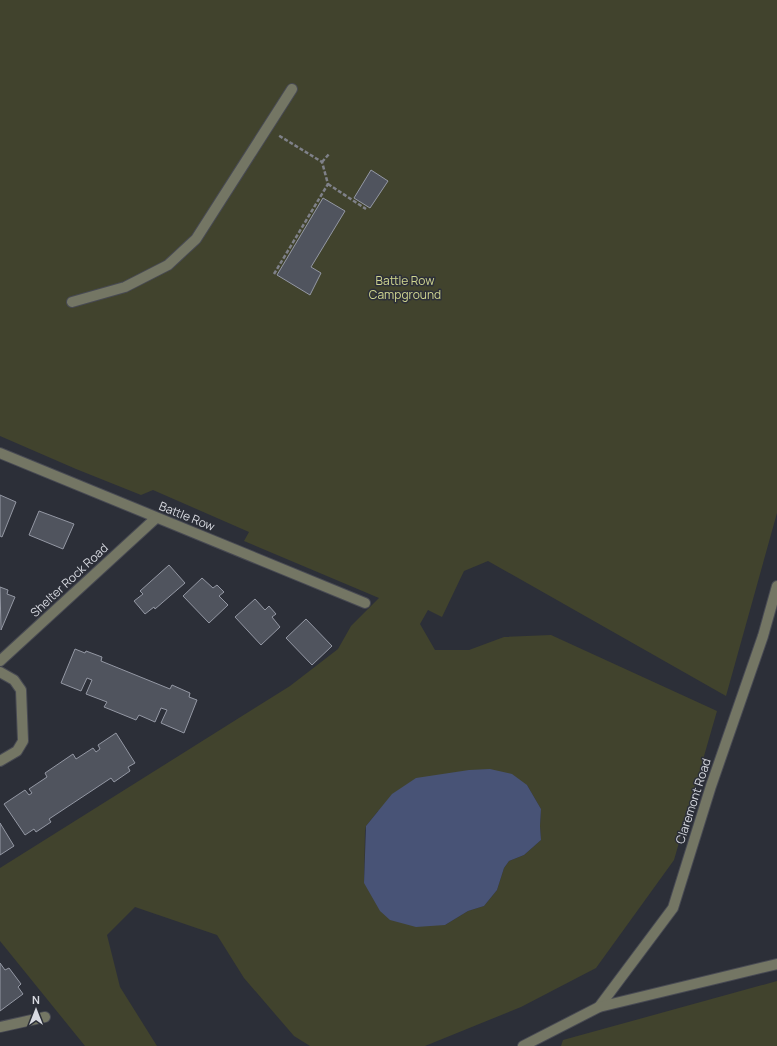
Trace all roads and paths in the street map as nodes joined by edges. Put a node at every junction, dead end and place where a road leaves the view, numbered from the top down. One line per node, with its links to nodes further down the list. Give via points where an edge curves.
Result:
1 (292, 89): 2 (street)
2 (268, 128): 4 (path); 8 (street, via 196,239 168,265 125,287)
3 (329, 154): 4 (path)
4 (322, 162): 5 (path)
5 (328, 184): 6 (path); 7 (path)
6 (366, 209)
7 (274, 274)
8 (72, 302)
9 (0, 453): 10 (street, Battle Row)
10 (156, 518): 12 (street, Battle Row); 13 (street, Shelter Rock Road)
11 (777, 586): 17 (street, Claremont Road, via 763,636 711,786 673,908)
12 (365, 603)
13 (0, 661)
14 (0, 672): 15 (street, via 14,680 20,690 23,741 17,751)
15 (0, 761)
16 (777, 964): 17 (street)
17 (599, 1007): 20 (street)
18 (44, 1017): 19 (street)
19 (0, 1027)
20 (523, 1046)

